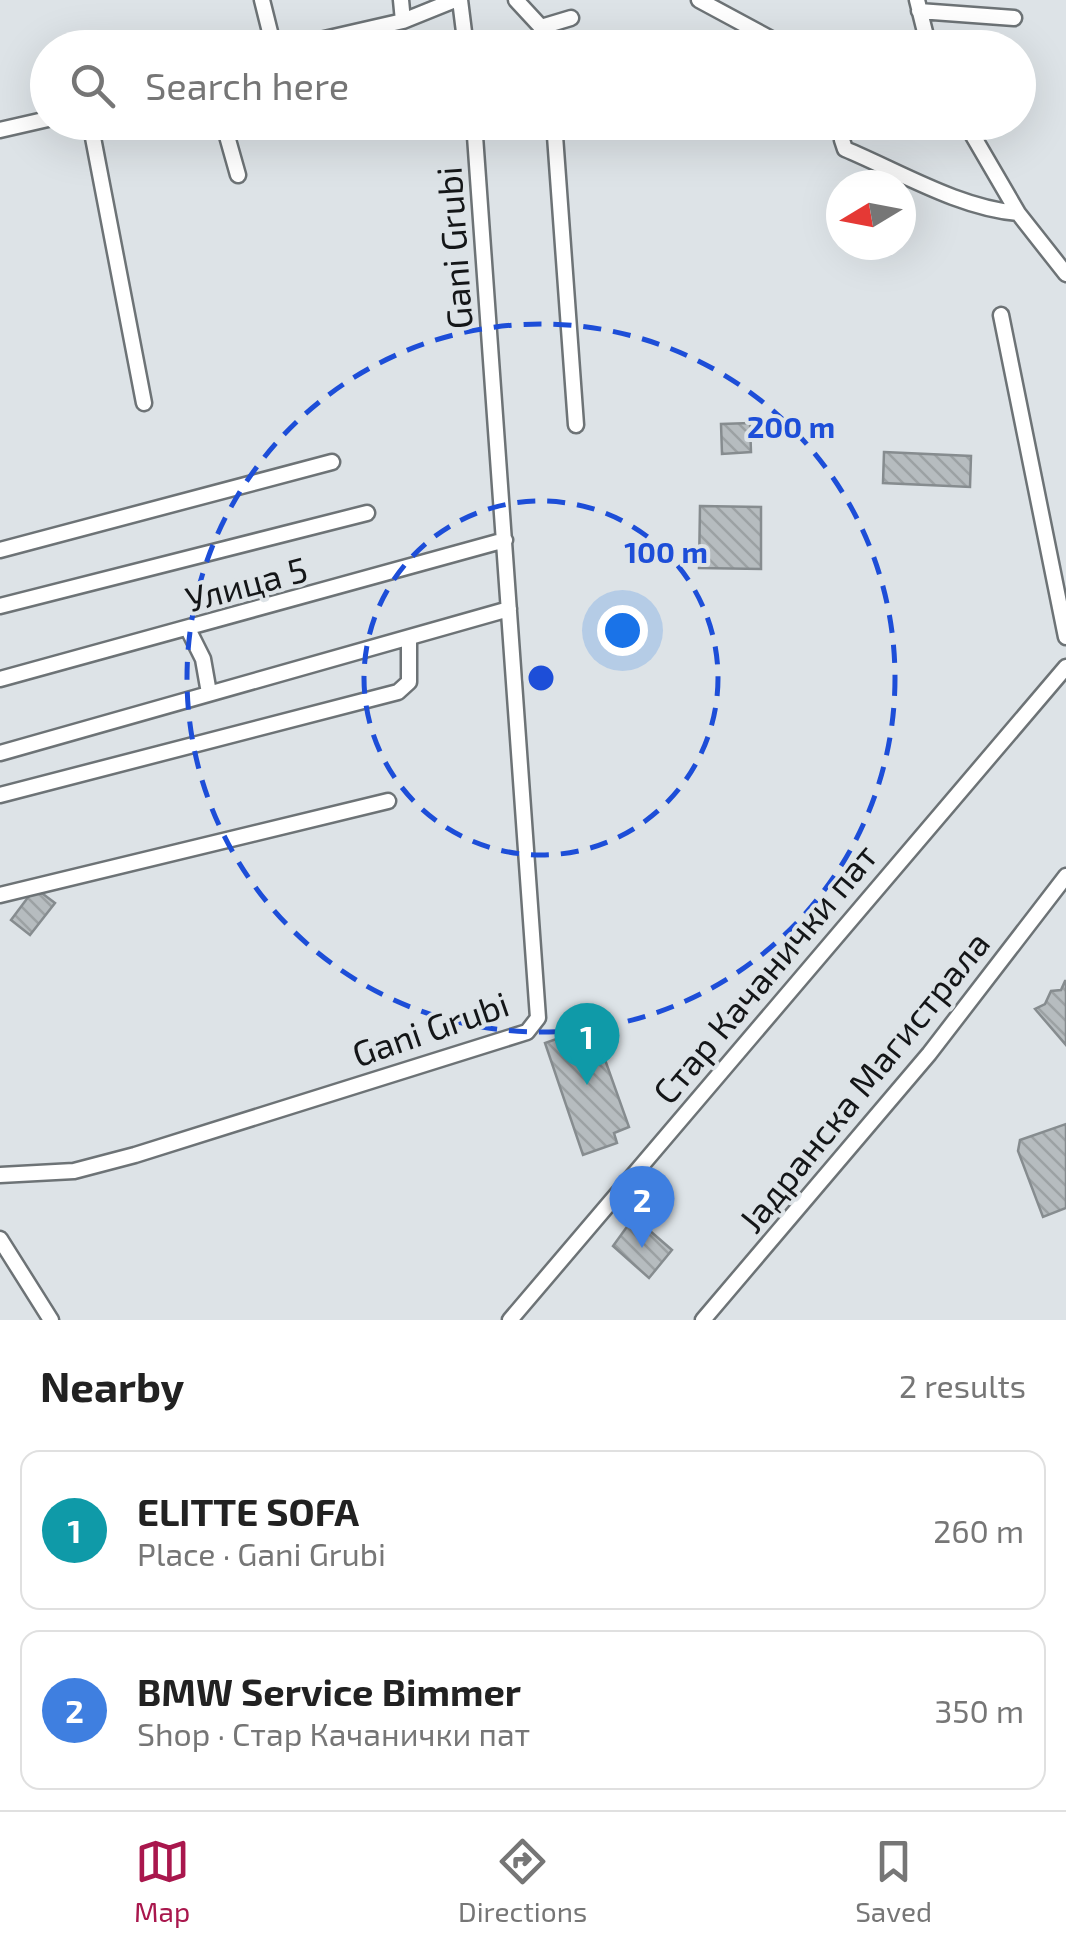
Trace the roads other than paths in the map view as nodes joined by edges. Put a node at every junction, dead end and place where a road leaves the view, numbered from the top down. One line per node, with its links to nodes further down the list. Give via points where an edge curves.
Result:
1 (262, 0): 11 (street)
2 (401, 0): 9 (street)
3 (458, 0): 9 (street); 13 (street)
4 (516, 0): 10 (street)
5 (699, 0): 14 (street)
6 (918, 5): 8 (street); 15 (street)
7 (571, 18): 10 (street)
8 (1014, 18)
9 (404, 21): 12 (street)
10 (541, 28)
11 (270, 30)
12 (375, 30)
13 (463, 30)
14 (755, 30)
15 (924, 30)
16 (30, 123): 17 (street)
17 (0, 130)
18 (93, 140): 28 (street)
19 (228, 140): 24 (street)
20 (475, 140): 32 (street, Gani Grubi)
21 (555, 140): 29 (street)
22 (842, 140): 25 (street, via 845,149 954,196)
23 (975, 140): 25 (street)
24 (238, 176)
25 (1018, 213): 26 (street)
26 (1066, 274)
27 (1001, 315): 37 (street)
28 (144, 402)
29 (576, 426)
30 (332, 462): 33 (street)
31 (367, 513): 34 (street)
32 (506, 540): 35 (street, Gani Grubi); 36 (street, Улица 5)
33 (0, 550)
34 (0, 606)
35 (509, 609): 38 (street); 47 (street, Gani Grubi, via 539,999 538,1018 527,1032 135,1155 74,1171)
36 (188, 629): 40 (street, Улица 5); 41 (street)
37 (1066, 637)
38 (409, 639): 41 (street); 43 (street, via 408,682 398,692)
39 (1066, 667): 50 (street, Стар Качанички пат)
40 (0, 679)
41 (209, 693): 42 (street)
42 (0, 753)
43 (0, 795)
44 (388, 801): 46 (street)
45 (1066, 876): 51 (street, Јадранска Магистрала, via 929,1054)
46 (0, 895)
47 (0, 1175)
48 (0, 1238): 49 (street)
49 (51, 1320)
50 (510, 1320)
51 (703, 1320)

